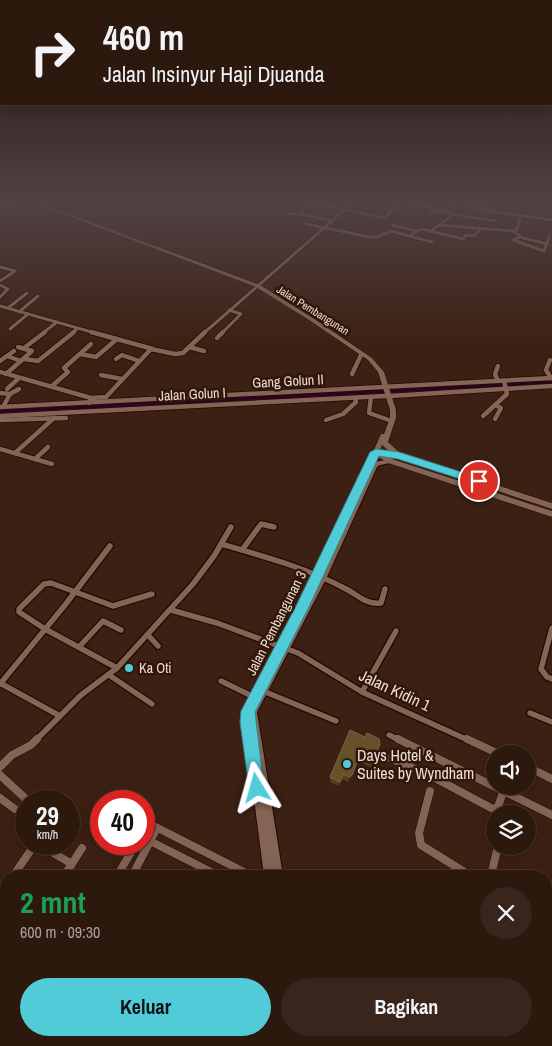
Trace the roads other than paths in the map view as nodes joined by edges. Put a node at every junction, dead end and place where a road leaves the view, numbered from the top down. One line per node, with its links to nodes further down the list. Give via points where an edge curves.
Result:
1 (153, 248): 8 (main road, Jalan Pembangunan)
2 (303, 248): 8 (street)
3 (533, 248): 4 (street, via 545,251)
4 (546, 248)
5 (0, 267): 6 (street, via 15,271)
6 (0, 281)
7 (0, 285): 10 (street, via 7,287 8,291)
8 (257, 287): 14 (street); 30 (main road, Jalan Pembangunan); 52 (main road, Jalan Pembangunan, via 370,359 377,365)
9 (26, 293): 13 (street)
10 (0, 296)
11 (38, 296): 15 (street)
12 (0, 306): 13 (street)
13 (8, 308): 15 (street)
14 (229, 310): 20 (street, via 241,314); 24 (street)
15 (19, 312): 16 (street)
16 (28, 314): 17 (street); 19 (street)
17 (57, 322): 18 (street); 25 (street)
18 (78, 328): 21 (street); 33 (street, via 38,361)
19 (10, 329)
20 (217, 338)
21 (117, 339): 26 (street); 29 (street, via 96,358)
22 (91, 344): 29 (street)
23 (18, 347): 25 (street)
24 (189, 347): 26 (street, via 180,355); 28 (street)
25 (24, 348): 33 (street, via 32,351)
26 (153, 348): 34 (street)
27 (14, 350): 31 (street)
28 (204, 351)
29 (80, 354): 47 (street, via 64,368 68,372)
30 (361, 355): 40 (street); 52 (main road, Jalan Pembangunan, via 374,366)
31 (7, 356): 33 (street); 36 (street)
32 (116, 359): 34 (street, via 122,355)
33 (22, 360): 39 (street)
34 (139, 360): 44 (street)
35 (550, 360): 43 (street, via 546,370)
36 (0, 361)
37 (498, 366): 45 (street, via 494,374)
38 (0, 372): 39 (street)
39 (6, 374): 42 (street)
40 (352, 374)
41 (101, 375): 44 (street)
42 (19, 378): 47 (street); 50 (street)
43 (552, 378): 46 (street)
44 (122, 379): 58 (street)
45 (498, 381): 46 (street); 49 (street)
46 (506, 385): 48 (street); 49 (street); 60 (street, via 506,394)
47 (52, 386): 59 (street)
48 (552, 386)
49 (452, 387): 52 (street); 52 (street)
50 (7, 389)
51 (19, 390): 54 (street)
52 (386, 391): 55 (street, Jalan Golun I); 56 (street, Gang Golun II); 69 (main road, Jalan Pembangunan); 74 (main road, Jalan Pembangunan, via 393,418 384,443)
53 (0, 393): 54 (street)
54 (10, 394): 61 (street)
55 (370, 397): 57 (street, Jalan Golun I); 69 (street, via 370,415)
56 (265, 398): 57 (street, Jalan Golun I); 58 (street, Gang Golun II); 59 (street, Jalan Golun I)
57 (355, 398): 68 (street, via 356,402 343,414)
58 (103, 400): 59 (street, Gang Golun II)
59 (91, 405): 61 (street, Gang Golun II); 62 (street, Jalan Golun I)
60 (495, 405): 63 (street); 66 (street, via 501,408)
61 (1, 407)
62 (0, 416)
63 (483, 416)
64 (54, 418): 65 (street); 67 (street); 73 (street)
65 (66, 418)
66 (495, 419)
67 (0, 420)
68 (326, 420)
69 (389, 420): 72 (main road, Jalan Pembangunan)
70 (48, 447): 75 (street)
71 (0, 448): 73 (street)
72 (376, 452): 74 (main road); 76 (main road); 87 (street, Jalan Pembangunan 3)
73 (16, 453): 75 (street)
74 (399, 456): 78 (main road)
75 (35, 459): 77 (street)
76 (390, 462): 79 (main road); 87 (street, Jalan Pembangunan 3, via 374,466)
77 (52, 464)
78 (458, 474): 79 (main road, via 459,478); 80 (main road)
79 (454, 482): 81 (main road)
80 (552, 506)
81 (552, 514)
82 (231, 527): 84 (street)
83 (274, 527): 86 (street, via 261,524)
84 (221, 544): 86 (street); 91 (street)
85 (110, 546): 89 (street)
86 (242, 550): 87 (street)
87 (319, 578): 88 (street, via 375,605 381,603); 100 (street, Jalan Pembangunan 3)
88 (385, 589)
89 (76, 592): 90 (street, via 113,606); 93 (street); 93 (street, via 51,583 44,584 19,609)
90 (152, 594)
91 (171, 610): 96 (street); 100 (street, Jalan Kidin 1, via 217,623)
92 (552, 628): 97 (street)
93 (46, 629): 99 (street); 105 (street)
94 (121, 630): 99 (street, via 103,621)
95 (396, 630): 107 (street)
96 (148, 635): 98 (street); 101 (street)
97 (550, 642): 103 (street, via 541,669)
98 (158, 646)
99 (79, 647): 101 (street)
100 (283, 649): 106 (street, Jalan Pembangunan 3); 107 (street, Jalan Kidin 1, via 311,660); 108 (street, Jalan Pembangunan 3)
101 (117, 668): 102 (street)
102 (109, 675): 109 (street); 111 (street, via 81,695)
103 (552, 679)
104 (221, 681): 108 (street)
105 (0, 683): 111 (street)
106 (262, 691): 112 (street); 145 (street, Jalan Pembangunan 3, via 252,719)
107 (362, 692): 115 (street, Jalan Kidin 1)
108 (254, 696): 144 (street, Jalan Pembangunan 3, via 248,722)
109 (152, 704)
110 (530, 713): 113 (street)
111 (60, 716): 117 (street, via 31,745 12,755)
112 (336, 721)
113 (552, 722)
114 (389, 735): 121 (street)
115 (486, 748)
116 (390, 758): 124 (street, via 433,776 493,809 498,807)
117 (0, 767)
118 (536, 771): 120 (street)
119 (0, 775): 122 (street)
120 (552, 779)
121 (486, 781)
122 (16, 790)
123 (430, 791): 146 (street, via 419,833 421,845)
124 (502, 795)
125 (515, 795): 128 (street)
126 (0, 798): 127 (street)
127 (15, 809)
128 (552, 815)
129 (155, 827): 130 (street)
130 (158, 828): 131 (street); 143 (street)
131 (155, 831)
132 (155, 843): 142 (street)
133 (82, 848): 137 (street)
134 (129, 855): 140 (street)
135 (141, 855): 141 (street)
136 (496, 855): 147 (street)
137 (72, 864): 138 (street, via 38,844); 139 (street)
138 (17, 870)
139 (68, 870)
140 (121, 870)
141 (134, 870)
142 (207, 870)
143 (240, 870)
144 (268, 870)
145 (277, 870)
146 (461, 870)
147 (492, 870)

